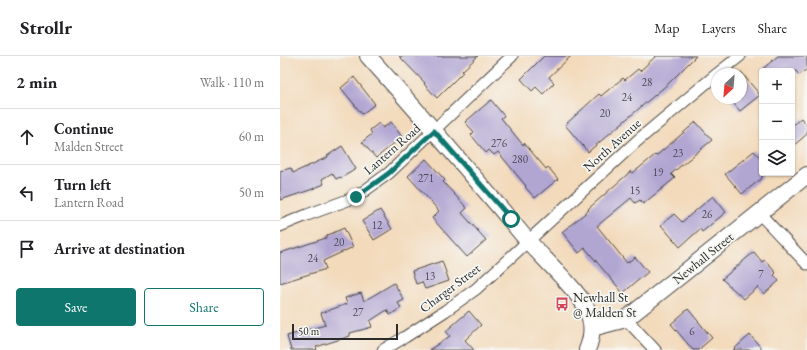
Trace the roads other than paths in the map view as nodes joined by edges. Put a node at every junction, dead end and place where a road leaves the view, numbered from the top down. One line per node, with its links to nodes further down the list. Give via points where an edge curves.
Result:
1 (368, 56): 6 (street)
2 (512, 56): 6 (street, Lantern Road)
3 (740, 56): 4 (street, North Avenue)
4 (725, 68)
5 (711, 79): 10 (street, North Avenue, via 637,141)
6 (434, 131): 9 (street, Lantern Road, via 389,173 356,197); 10 (street)
7 (807, 175): 8 (street, Newhall Street)
8 (759, 213): 11 (street); 12 (street, Newhall Street)
9 (280, 226)
10 (528, 241): 13 (street, via 580,299 587,310); 14 (street, Charger Street, via 476,289)
11 (807, 264)
12 (626, 319): 13 (street, Newhall Street); 16 (street)
13 (592, 328): 15 (street)
14 (383, 350)
15 (587, 350)
16 (655, 350)

